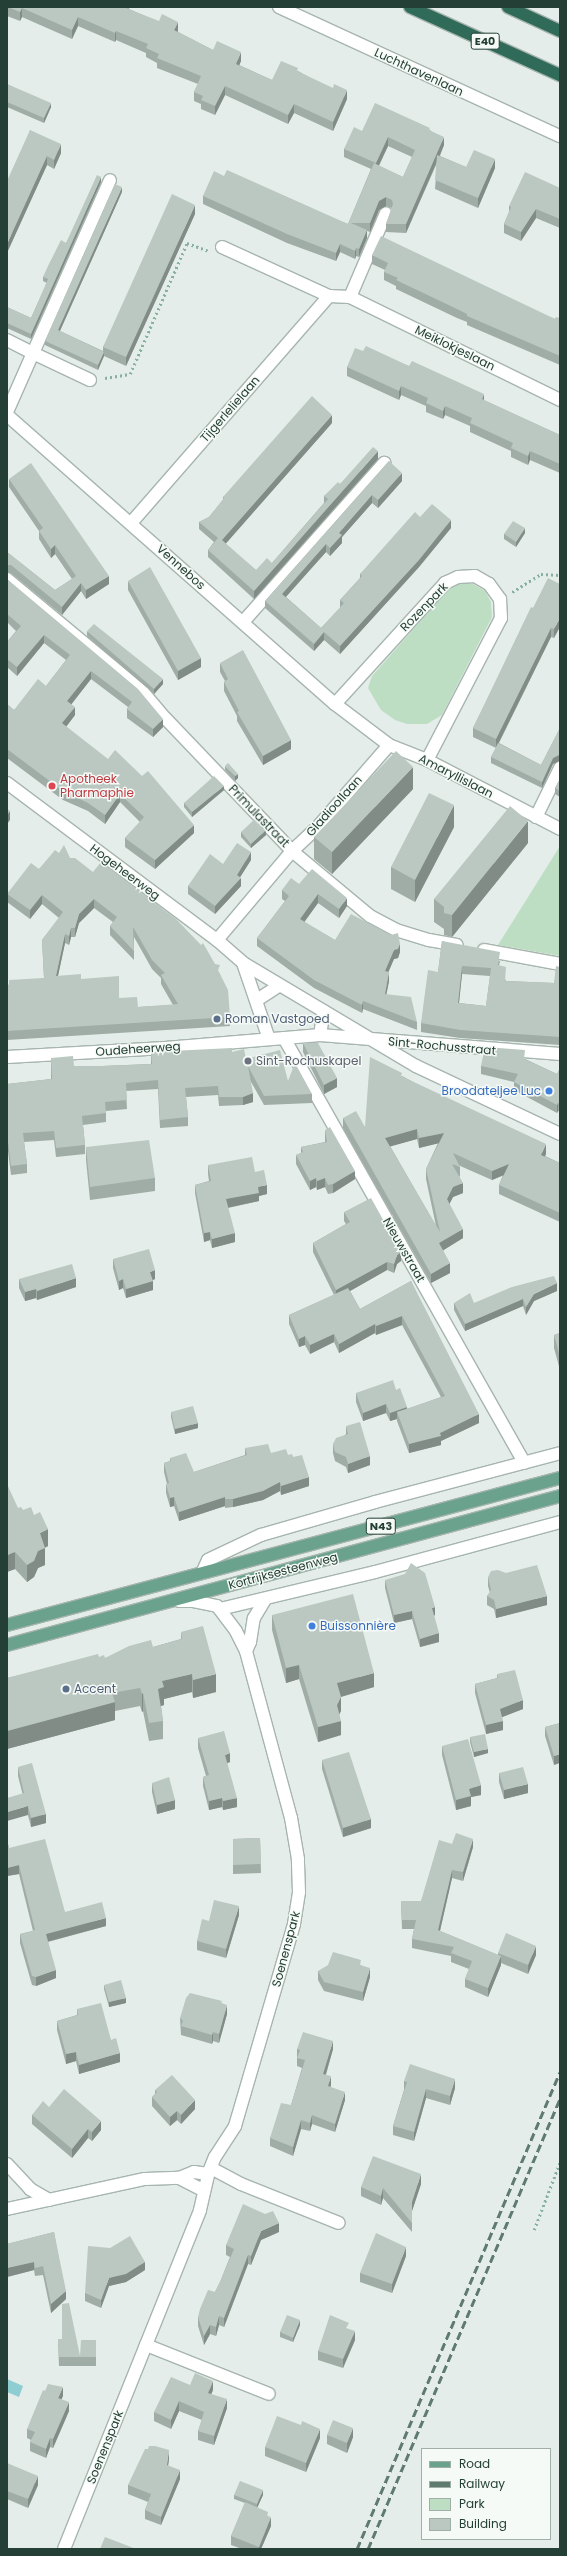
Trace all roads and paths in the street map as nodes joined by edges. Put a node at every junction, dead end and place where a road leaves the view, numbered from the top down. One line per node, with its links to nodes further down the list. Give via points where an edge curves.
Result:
1 (279, 7): 6 (street, Luchthavenlaan)
2 (410, 7): 5 (highway, E40)
3 (508, 7): 4 (highway)
4 (560, 31)
5 (560, 75)
6 (560, 136)
7 (110, 180): 13 (street, Vennebos)
8 (386, 212): 11 (street)
9 (222, 247): 10 (street, Meiklokjeslaan); 14 (path, via 215,253 188,243 130,374)
10 (329, 296): 11 (street, Meiklokjeslaan); 18 (street, Tijgerlelielaan)
11 (350, 297): 15 (street, Meiklokjeslaan)
12 (7, 340): 13 (street)
13 (33, 353): 14 (street); 16 (street, Vennebos)
14 (90, 380)
15 (560, 400)
16 (7, 413): 18 (street, Vennebos)
17 (384, 463): 22 (street)
18 (132, 523): 22 (street, Vennebos)
19 (560, 575): 21 (path, via 541,574)
20 (7, 579): 31 (street, Primulastraat, via 143,692)
21 (500, 599): 23 (street, Rozenpark, via 489,584 475,576 458,577 445,583); 26 (street, via 501,618)
22 (243, 622): 23 (street, Vennebos)
23 (335, 704): 24 (street, Vennebos)
24 (355, 719): 25 (street, Amaryllislaan)
25 (389, 745): 26 (street, Amaryllislaan); 31 (street, Gladioollaan, via 316,829)
26 (427, 760): 29 (street, Amaryllislaan)
27 (560, 768): 29 (street)
28 (7, 783): 32 (street, Hogeheerweg)
29 (536, 816): 30 (street, Amaryllislaan)
30 (560, 829)
31 (292, 851): 32 (street, Gladioollaan); 34 (street, Primulastraat, via 370,916 402,932 429,940)
32 (217, 940): 33 (street, Hogeheerweg)
33 (243, 963): 35 (street, Hogeheerweg); 36 (street)
34 (560, 964)
35 (280, 985): 36 (street); 37 (street, Hogeheerweg)
36 (257, 1000): 40 (street)
37 (324, 1011): 38 (street); 41 (street, Hogeheerweg)
38 (320, 1035): 39 (street, Oudeheerweg); 41 (street, Sint-Rochusstraat)
39 (284, 1038): 40 (street, Oudeheerweg); 46 (street, Nieuwstraat)
40 (269, 1039): 43 (street, Oudeheerweg)
41 (371, 1039): 42 (street, Sint-Rochusstraat); 44 (street, Hogeheerweg, via 416,1066)
42 (560, 1054)
43 (7, 1057)
44 (560, 1134)
45 (560, 1453): 46 (street)
46 (524, 1463): 50 (street, via 261,1535 208,1560)
47 (560, 1478): 50 (main road, Kortrijksesteenweg / N43)
48 (560, 1496): 52 (main road, Kortrijksesteenweg / N43)
49 (560, 1522): 51 (street, Kortrijksesteenweg)
50 (202, 1573): 54 (main road, Kortrijksesteenweg / N43)
51 (265, 1600): 53 (street, Kortrijksesteenweg); 56 (street, via 254,1618)
52 (170, 1601): 53 (street, via 194,1601); 55 (main road, Kortrijksesteenweg / N43)
53 (220, 1609): 56 (street, Soenenspark, via 236,1631)
54 (7, 1625)
55 (7, 1645)
56 (246, 1651): 59 (street, Soenenspark, via 291,1818 298,1859 299,1892 294,1924 234,2126)
57 (560, 2162): 65 (path)
58 (7, 2164): 62 (street, via 30,2189)
59 (209, 2171): 60 (street, via 194,2172); 61 (street, Soenenspark); 64 (street)
60 (179, 2178): 61 (street); 62 (street, via 145,2179)
61 (204, 2191): 66 (street, Soenenspark, via 200,2210)
62 (49, 2200): 63 (street)
63 (7, 2209)
64 (339, 2223)
65 (534, 2230)
66 (146, 2345): 67 (street); 68 (street, Soenenspark)
67 (269, 2394)
68 (64, 2549)

